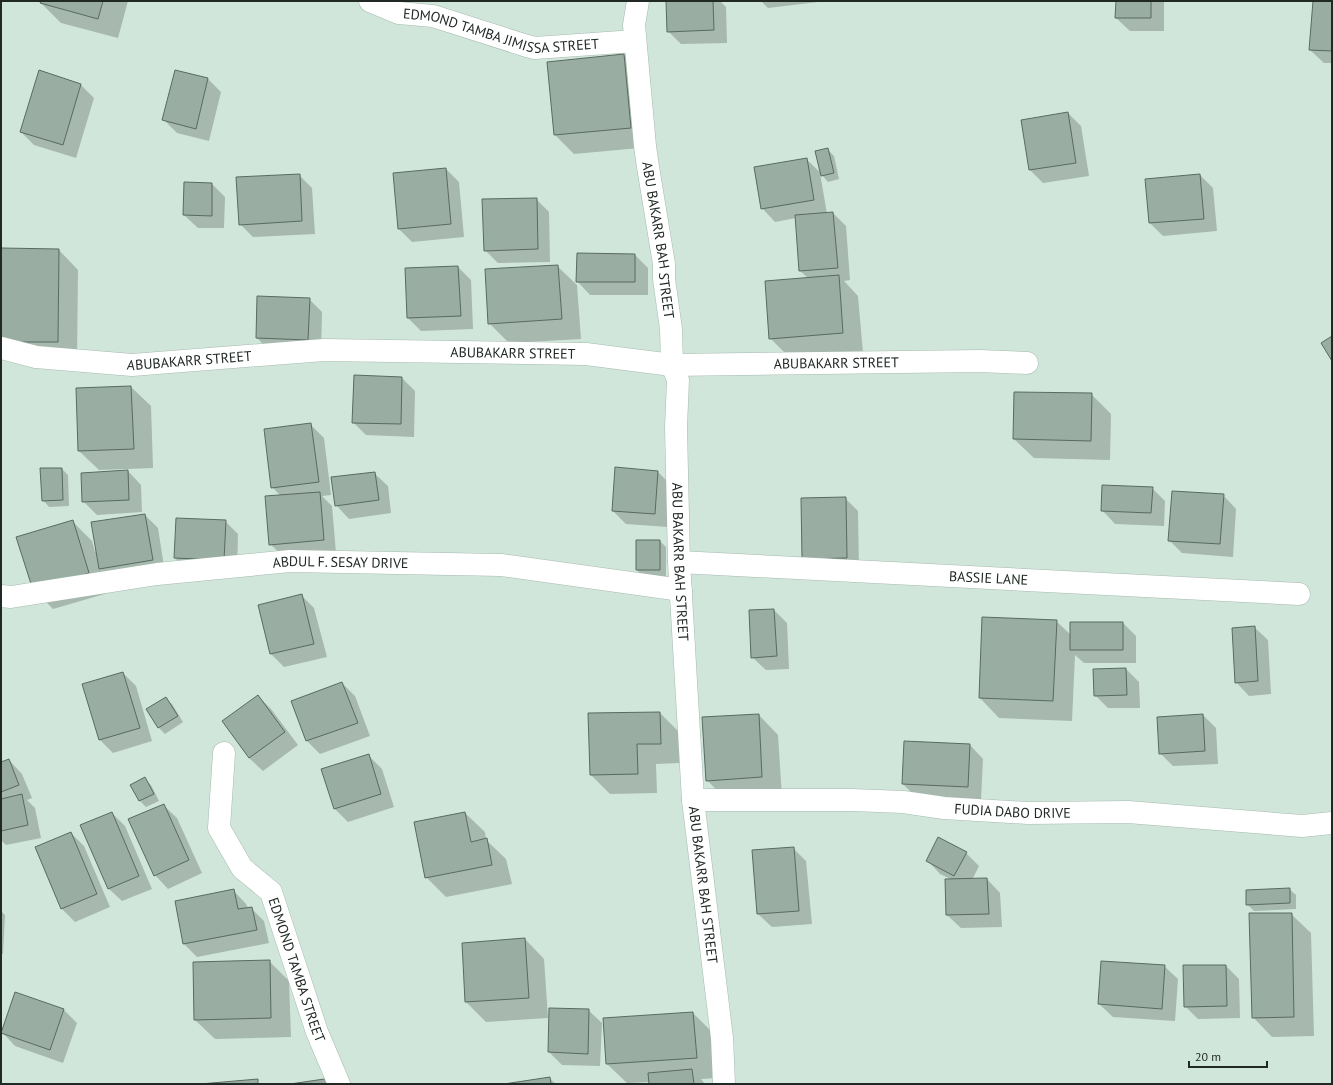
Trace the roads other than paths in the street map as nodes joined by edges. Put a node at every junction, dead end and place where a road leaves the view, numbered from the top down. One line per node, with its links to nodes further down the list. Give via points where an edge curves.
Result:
1 (370, 1): 3 (street, EDMOND TAMBA JIMISSA STREET, via 399,13 434,16 535,48)
2 (638, 1): 3 (street, via 634,25)
3 (635, 41): 6 (street, ABU BAKARR BAH STREET, via 648,168 672,329)
4 (1, 348): 6 (street, ABUBAKARR STREET, via 36,357 132,365 324,350 586,354)
5 (1027, 363): 6 (street, ABUBAKARR STREET, via 980,361)
6 (672, 365): 7 (street, ABU BAKARR BAH STREET, via 678,380 676,427)
7 (679, 562): 8 (street, ABU BAKARR BAH STREET); 9 (street, BASSIE LANE)
8 (681, 590): 10 (street, ABDUL F. SESAY DRIVE, via 501,565 290,561 157,574 11,597); 12 (street, ABU BAKARR BAH STREET)
9 (1299, 594)
10 (1, 596)
11 (224, 753): 14 (street, EDMOND TAMBA STREET, via 219,828 242,868 271,892 317,1032)
12 (693, 800): 13 (street, FUDIA DABO DRIVE, via 852,800 1028,813 1128,812 1302,826); 15 (street, ABU BAKARR BAH STREET, via 722,1038)
13 (1332, 823)
14 (339, 1084)
15 (724, 1084)

